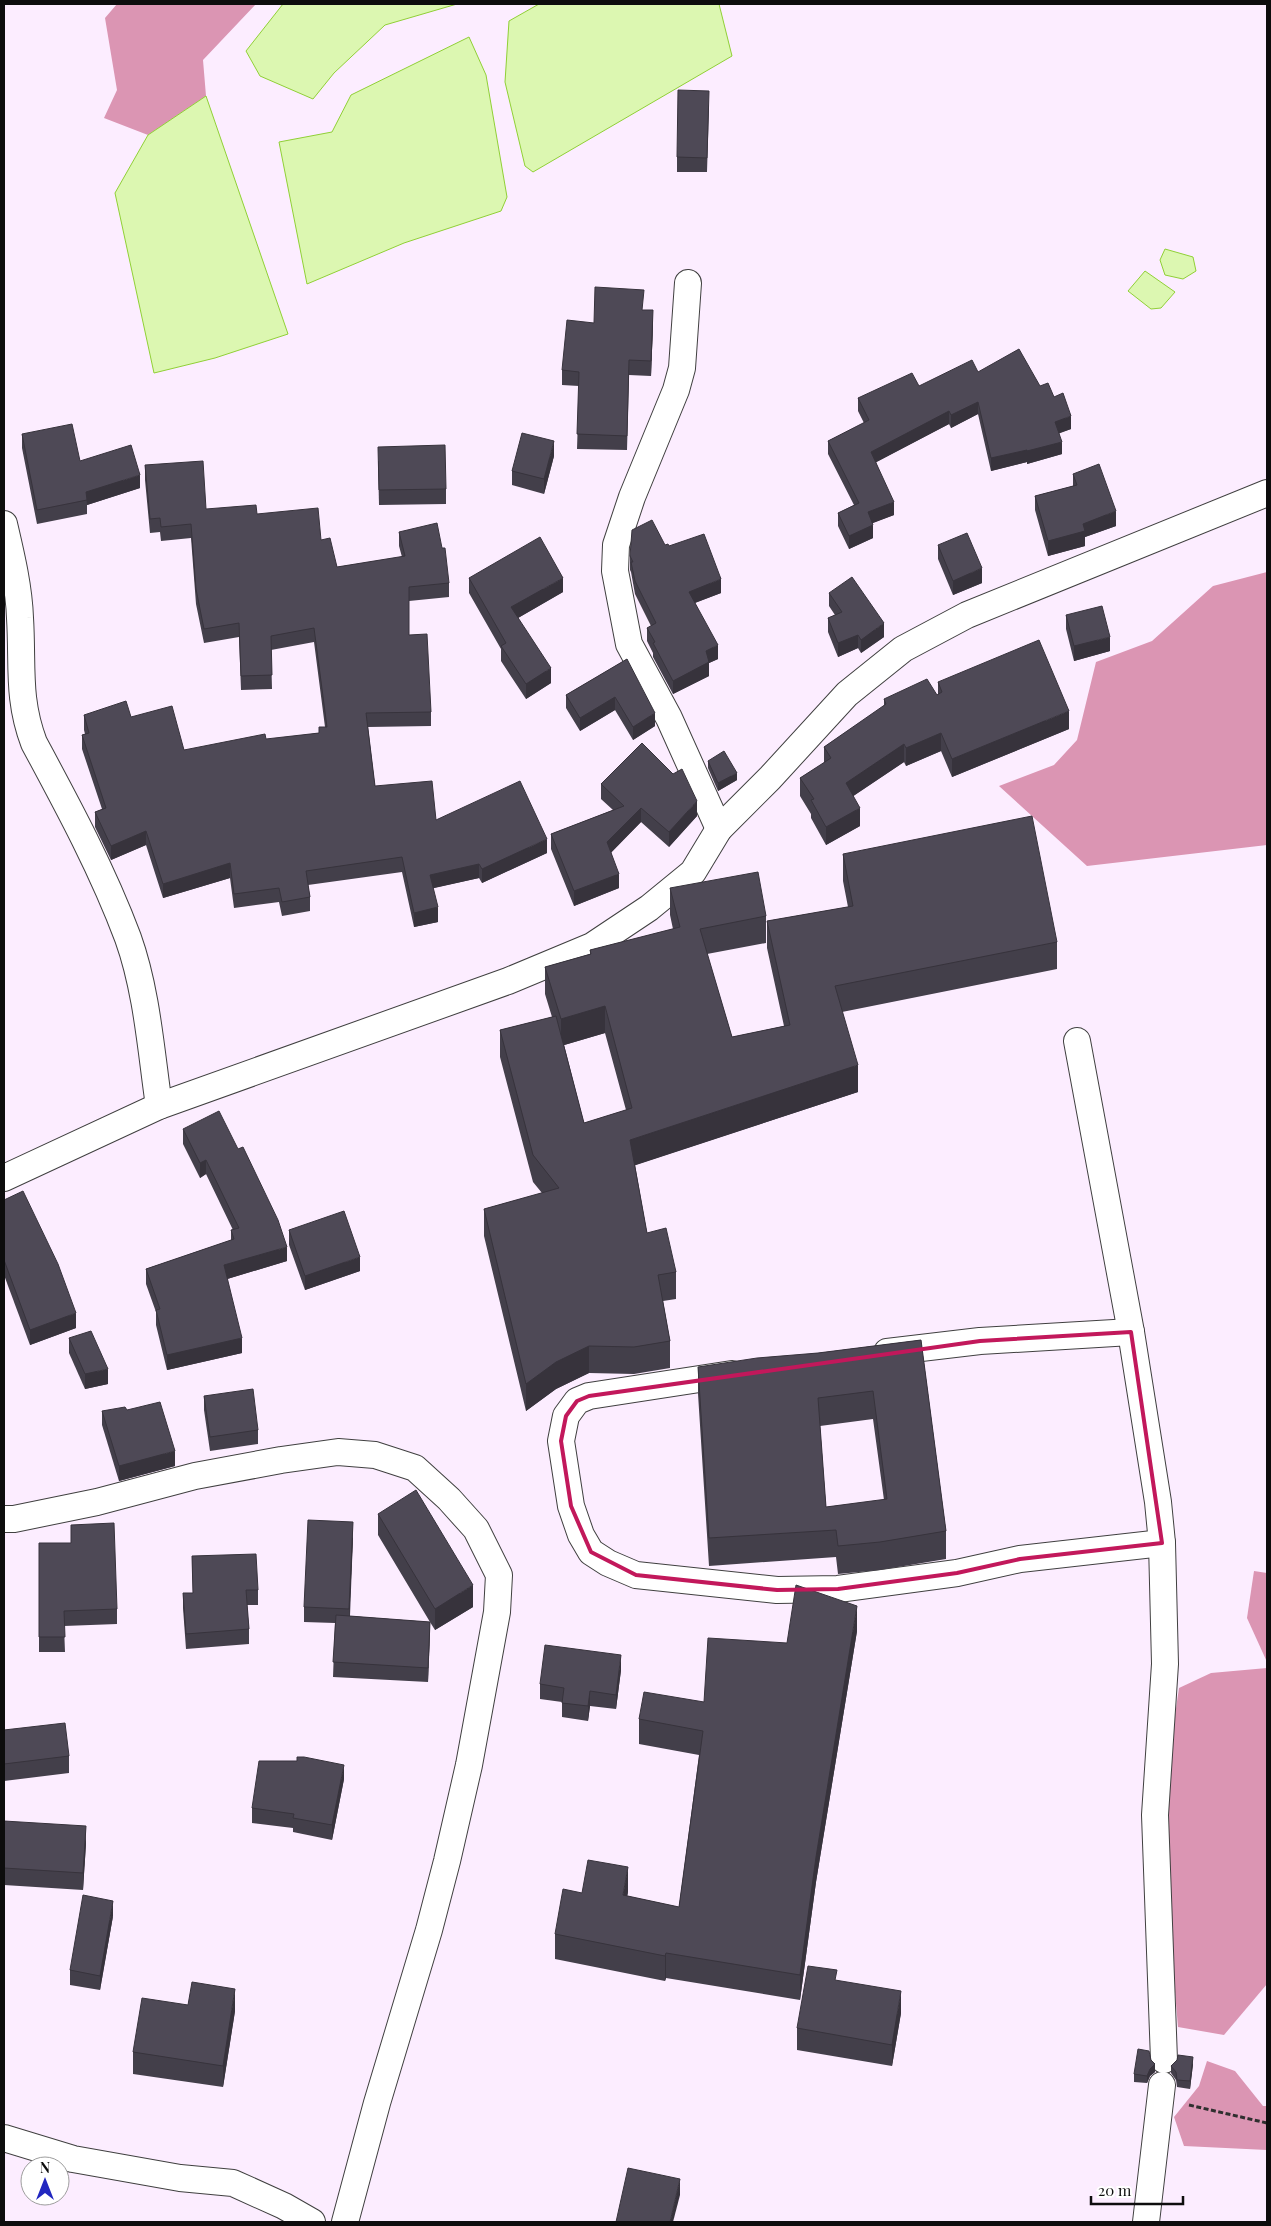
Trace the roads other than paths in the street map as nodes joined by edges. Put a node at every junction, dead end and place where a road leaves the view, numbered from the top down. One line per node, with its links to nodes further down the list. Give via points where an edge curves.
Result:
1 (688, 283): 4 (street, via 682,368 616,545 615,571 629,644 669,718)
2 (1267, 493): 4 (street, via 968,615 903,649 847,694)
3 (4, 524): 6 (street, via 20,618 21,689 26,722 107,887 128,940 141,990)
4 (719, 829): 6 (street, via 693,872 649,908 592,946 508,981)
5 (1077, 1041): 8 (street)
6 (159, 1106): 7 (street)
7 (4, 1178)
8 (1131, 1332): 9 (street, via 980,1341); 12 (street)
9 (862, 1356)
10 (756, 1370): 12 (street, via 589,1396 577,1401 566,1416 561,1440 570,1506 591,1552 636,1575 777,1590 838,1589 957,1573 1020,1559)
11 (4, 1519): 15 (street, via 98,1502 195,1476 280,1460 338,1452 375,1455 415,1468 449,1499 476,1529 499,1575 497,1612 487,1670 447,1861)
12 (1162, 1543): 16 (street, via 1166,1664 1155,1815 1162,2081)
13 (4, 2138): 14 (street, via 73,2159 180,2178 233,2183)
14 (312, 2222)
15 (345, 2222)
16 (1146, 2222)

